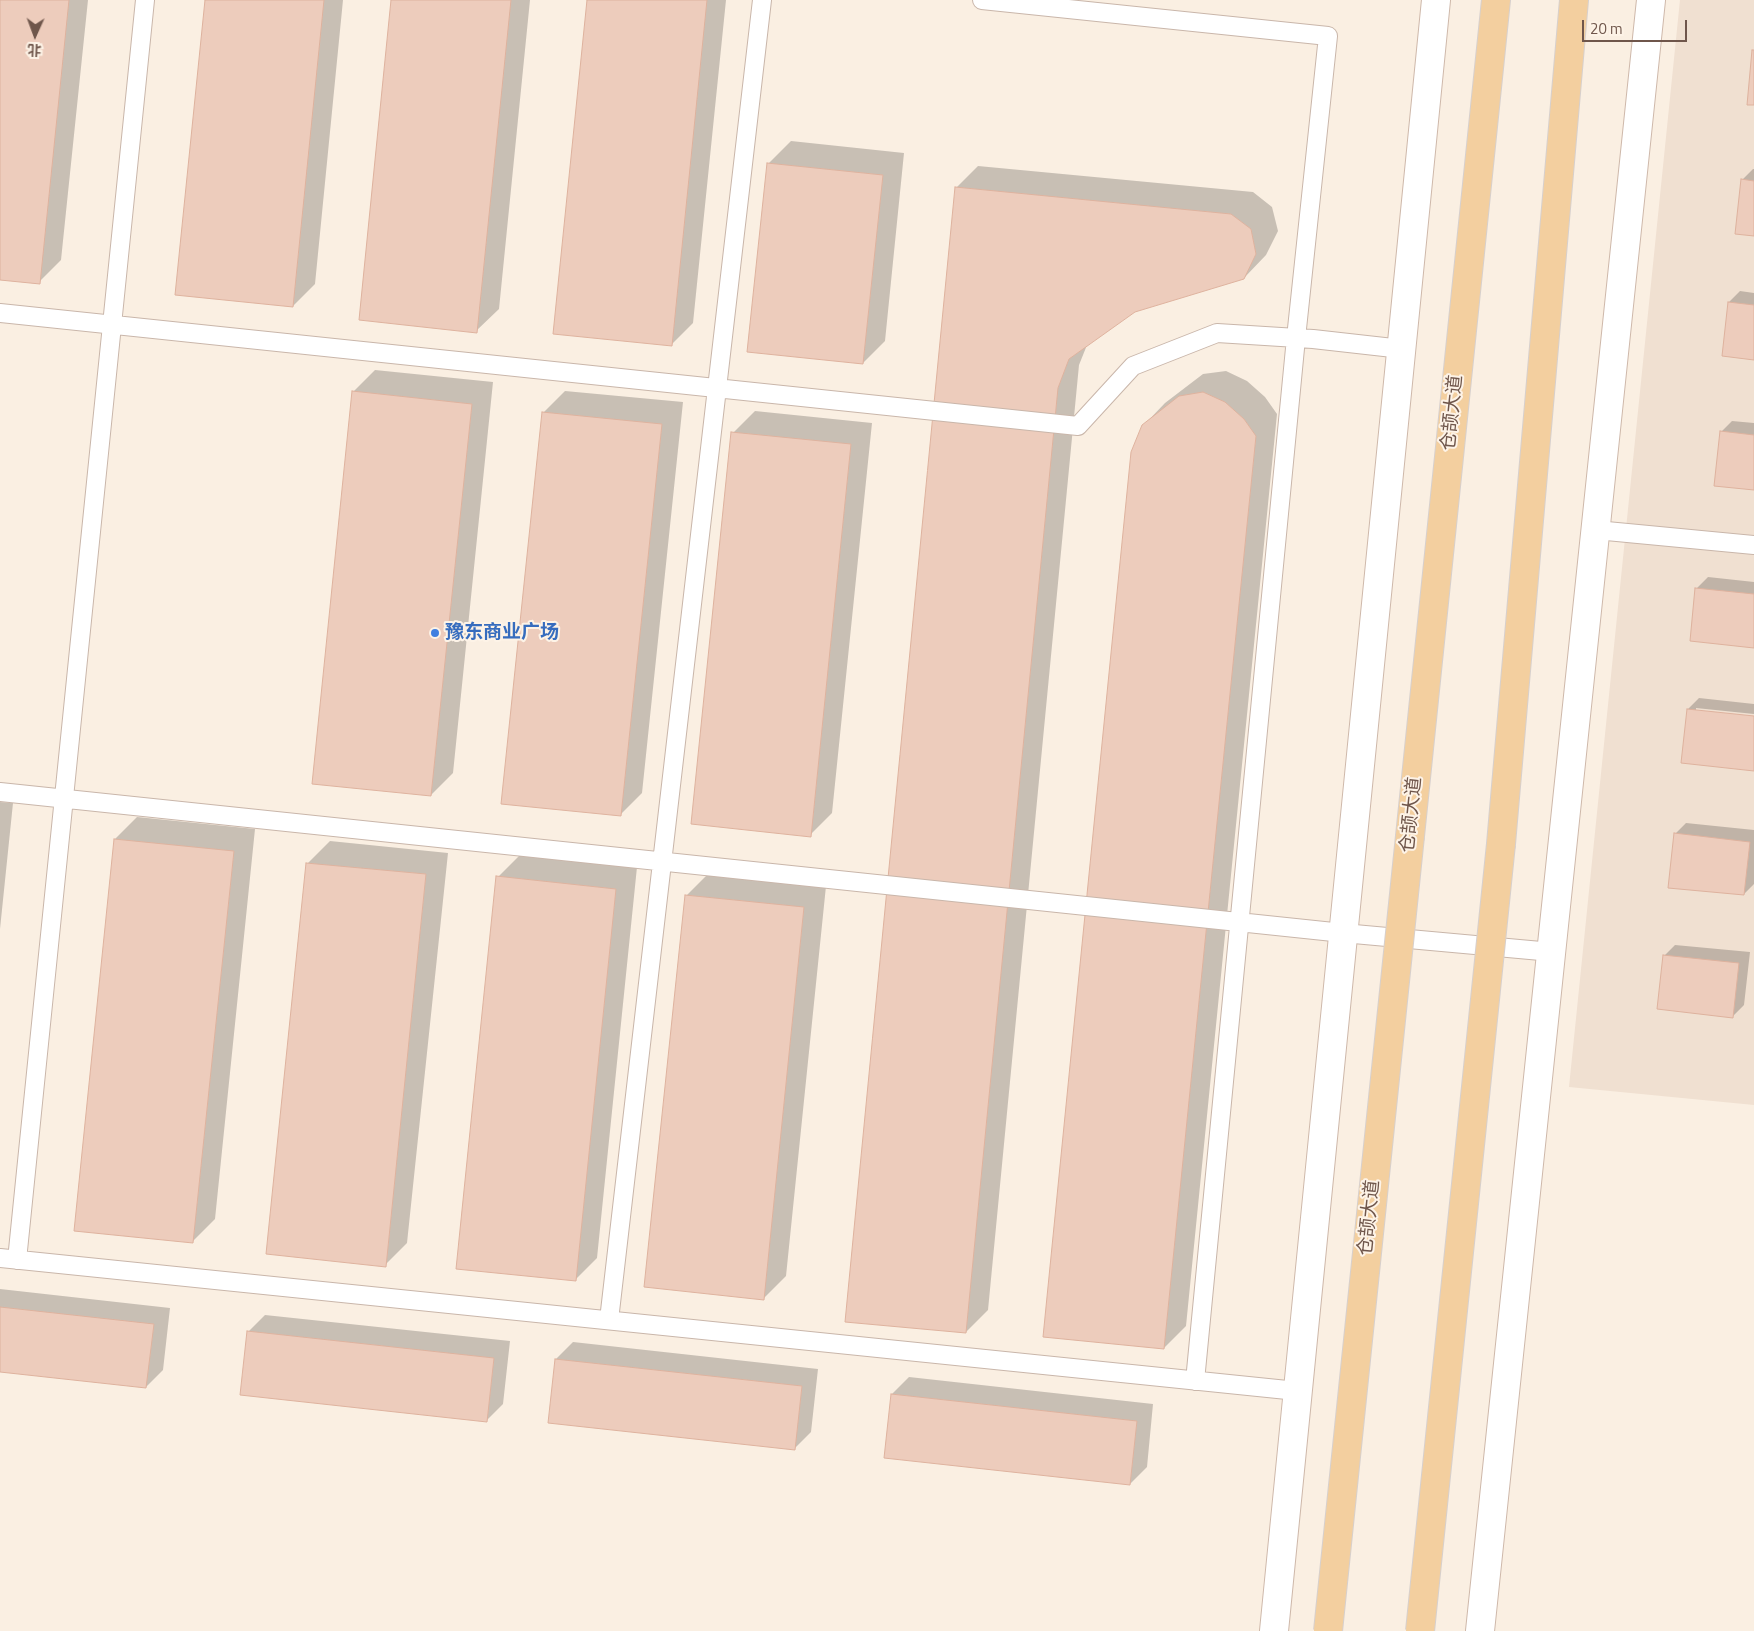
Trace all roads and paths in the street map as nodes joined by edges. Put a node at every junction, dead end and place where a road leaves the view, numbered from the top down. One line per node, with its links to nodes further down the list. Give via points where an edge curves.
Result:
1 (146, 0): 9 (lane)
2 (762, 0): 12 (lane)
3 (982, 0): 10 (lane, via 1328,36)
4 (1436, 0): 11 (main road)
5 (1496, 0): 26 (main road, 仓颉大道, bridge)
6 (1574, 0): 27 (main road, bridge, via 1501,844)
7 (1651, 0): 13 (main road)
8 (0, 313): 9 (lane)
9 (112, 324): 12 (lane); 16 (lane)
10 (1296, 338): 11 (lane); 12 (lane, via 1217,333 1133,366 1078,426); 18 (lane)
11 (1402, 349): 19 (main road)
12 (717, 387): 17 (lane)
13 (1596, 530): 14 (lane); 20 (main road)
14 (1754, 545)
15 (0, 792): 16 (lane)
16 (64, 799): 17 (lane); 21 (lane)
17 (662, 861): 18 (lane); 22 (lane)
18 (1240, 921): 19 (lane); 23 (lane)
19 (1343, 932): 20 (lane); 24 (main road)
20 (1552, 952): 28 (main road)
21 (9, 1259): 22 (lane)
22 (609, 1320): 23 (lane)
23 (1195, 1381): 24 (lane)
24 (1297, 1391): 25 (main road)
25 (1274, 1631)
26 (1328, 1631)
27 (1420, 1631)
28 (1480, 1631)

